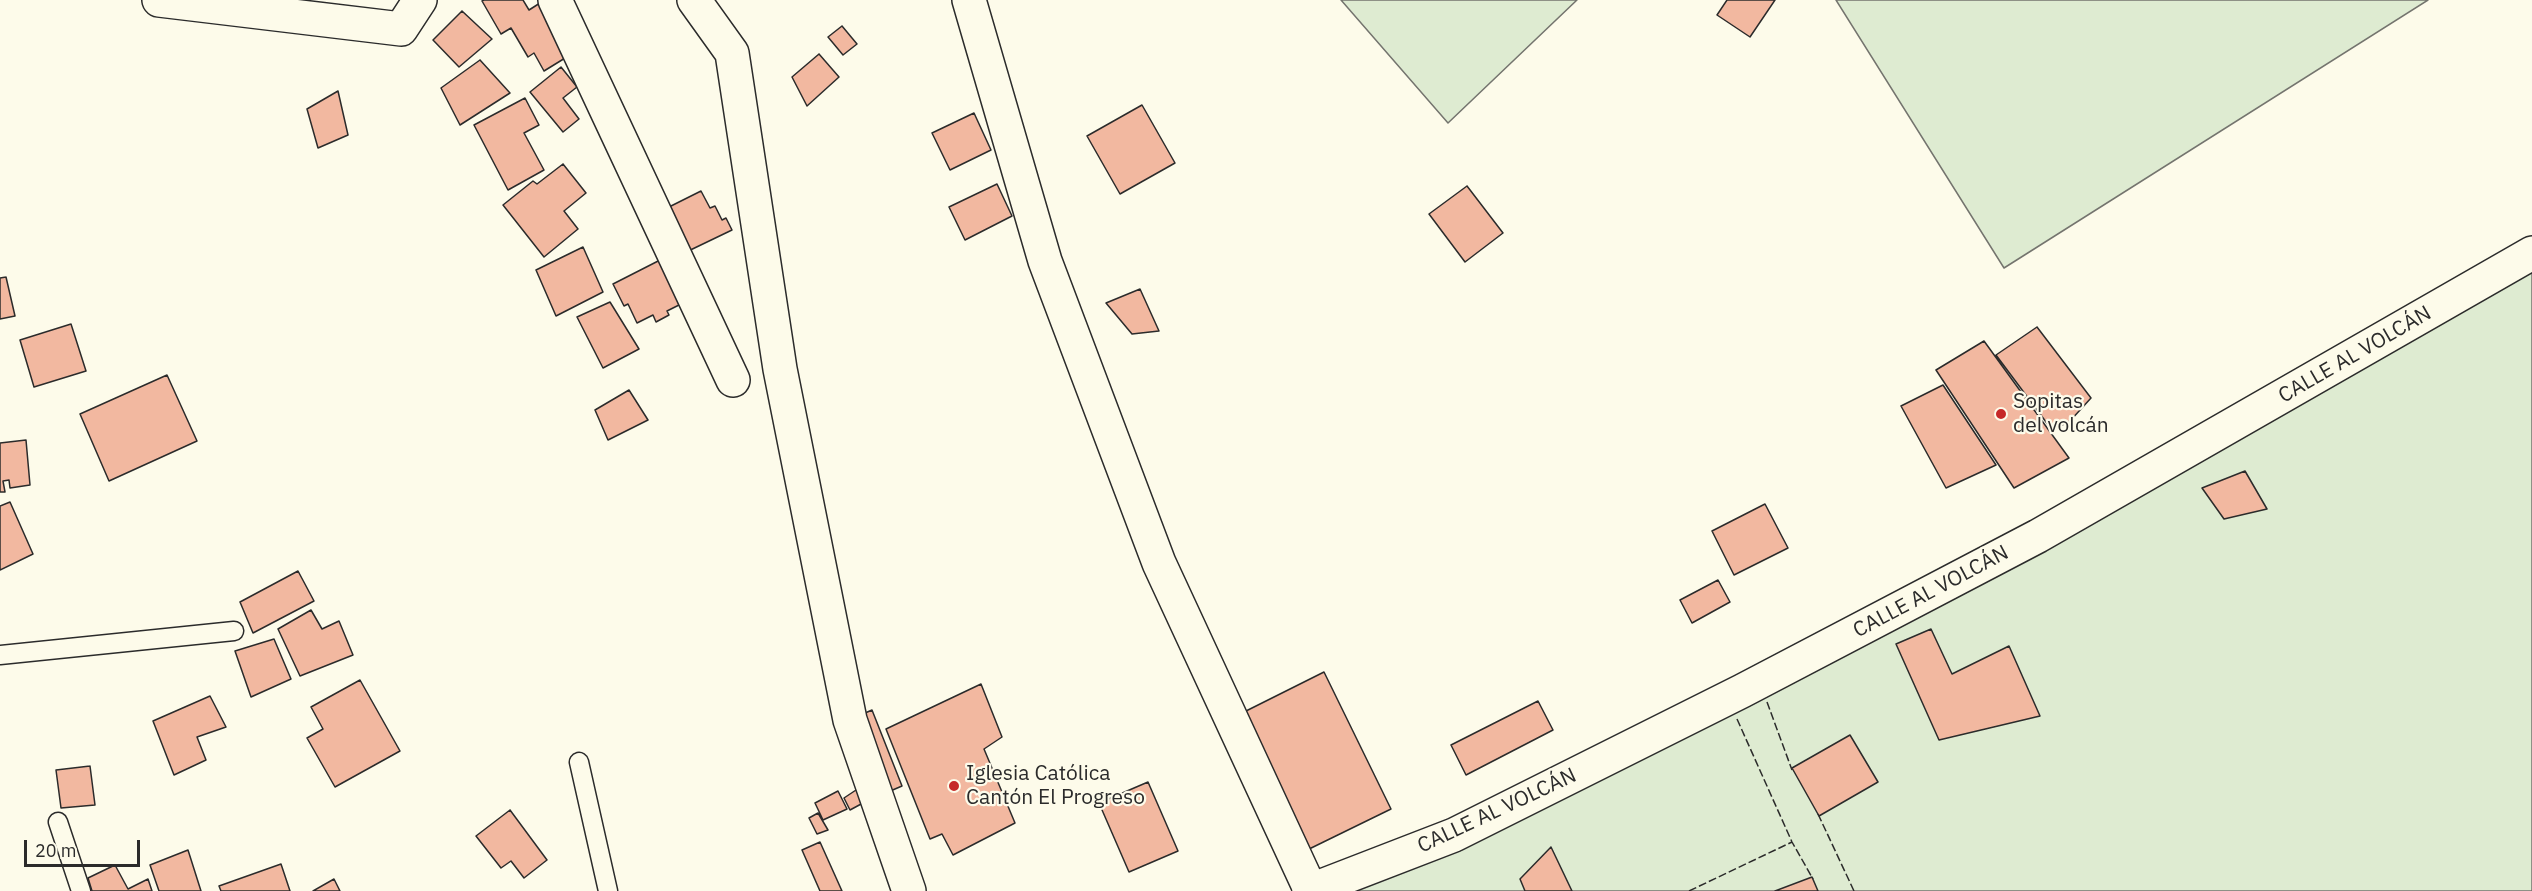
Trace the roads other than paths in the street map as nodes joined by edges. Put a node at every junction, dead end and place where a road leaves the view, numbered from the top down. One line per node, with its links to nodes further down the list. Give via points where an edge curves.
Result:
1 (159, 0): 2 (street, via 401,29)
2 (420, 0)
3 (555, 0): 7 (street)
4 (694, 0): 14 (street, via 732,53 780,369 850,720)
5 (969, 0): 15 (street, via 1045,261 1159,563)
6 (2532, 253): 15 (street, CALLE AL VOLCÁN, via 2038,536 1774,675 1454,835)
7 (733, 381)
8 (234, 631): 9 (lane)
9 (0, 655)
10 (579, 762): 13 (lane)
11 (58, 822): 12 (lane)
12 (81, 891)
13 (608, 891)
14 (909, 891)
15 (1310, 891)

